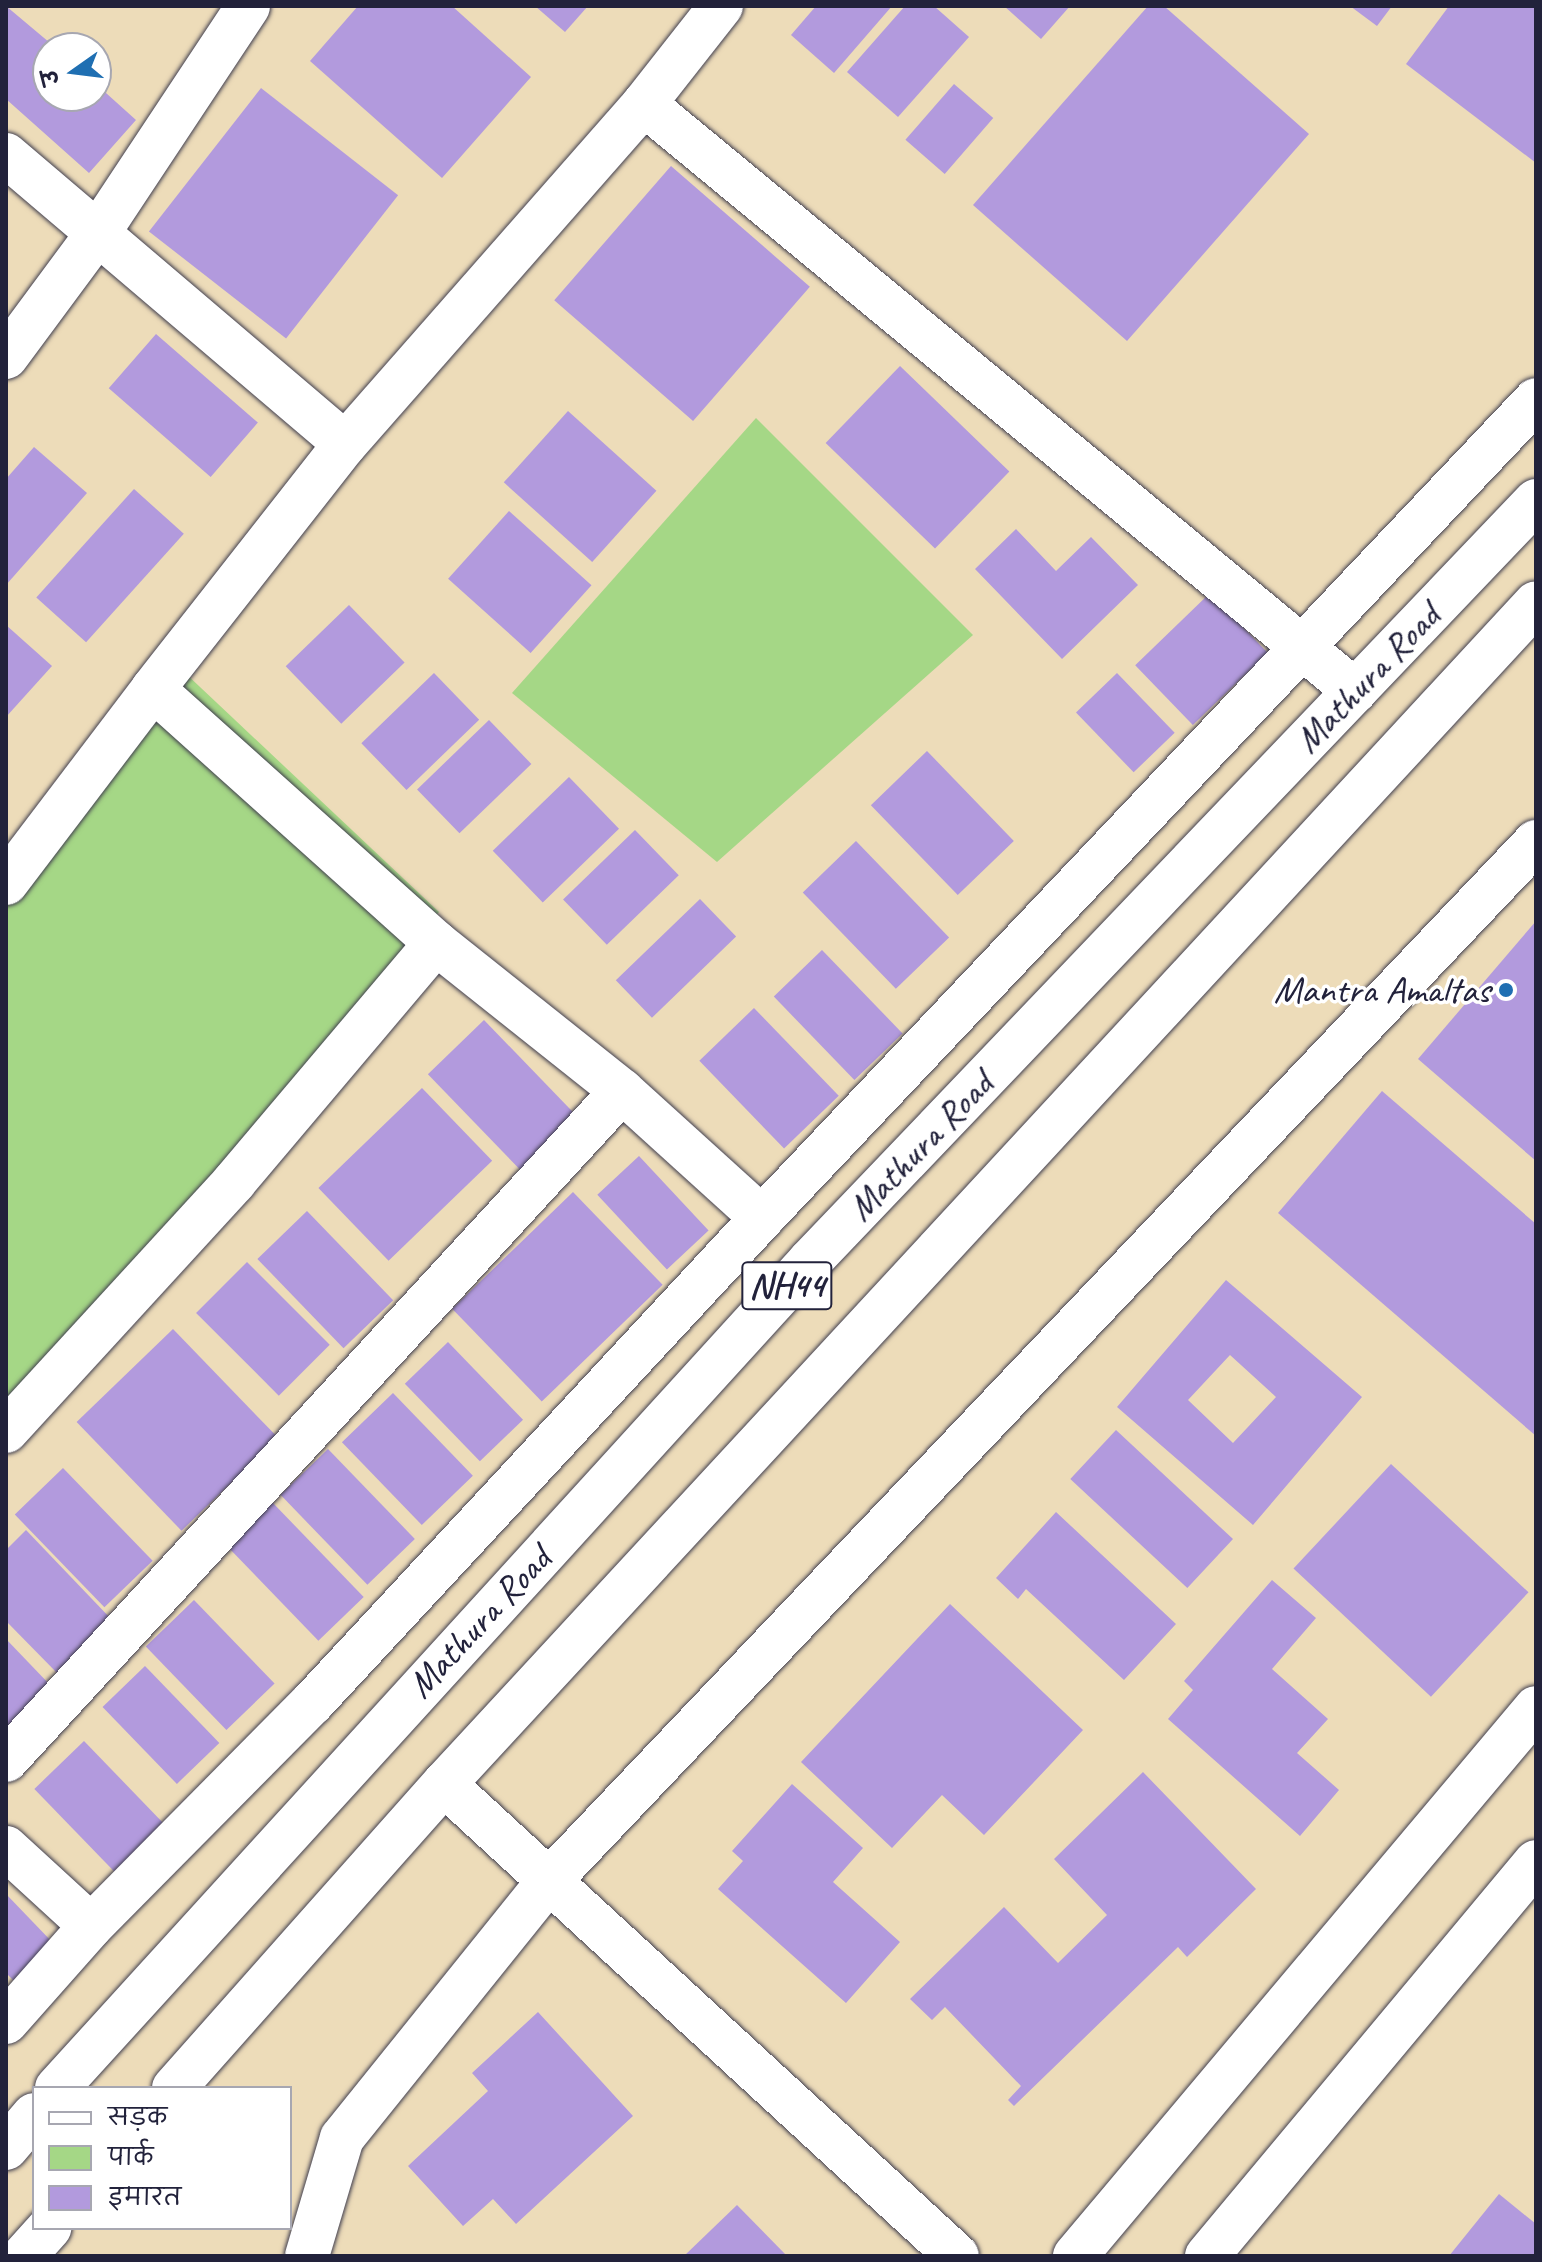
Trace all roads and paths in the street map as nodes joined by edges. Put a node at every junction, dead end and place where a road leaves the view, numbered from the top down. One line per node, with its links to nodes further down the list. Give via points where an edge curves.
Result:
1 (248, 6): 5 (main road)
2 (721, 6): 3 (main road)
3 (644, 104): 8 (main road); 11 (main road)
4 (6, 155): 5 (main road)
5 (100, 230): 6 (main road); 8 (main road)
6 (6, 357)
7 (1536, 400): 11 (main road)
8 (345, 444): 12 (main road)
9 (1536, 501): 13 (main road, Mathura Road / NH44)
10 (1536, 603): 22 (main road, Mathura Road / NH44)
11 (1302, 647): 13 (main road); 18 (main road)
12 (153, 689): 15 (main road); 16 (main road)
13 (1355, 691): 28 (main road, Mathura Road / NH44, via 799,1273)
14 (1536, 842): 25 (main road)
15 (6, 883)
16 (436, 943): 17 (main road); 19 (main road, via 234,1182)
17 (622, 1091): 18 (main road); 21 (main road)
18 (762, 1218): 26 (main road, via 312,1703)
19 (6, 1431)
20 (1536, 1708): 36 (main road)
21 (6, 1760)
22 (444, 1784): 25 (main road); 29 (main road, Mathura Road / NH44)
23 (6, 1848): 26 (main road)
24 (1536, 1862): 37 (main road)
25 (547, 1883): 34 (main road, via 342,2138); 35 (main road)
26 (91, 1926): 27 (main road)
27 (6, 2022)
28 (59, 2086)
29 (176, 2086)
30 (32, 2117): 31 (main road)
31 (6, 2148)
32 (47, 2230): 33 (main road)
33 (24, 2256)
34 (307, 2256)
35 (957, 2256)
36 (1075, 2256)
37 (1207, 2256)

